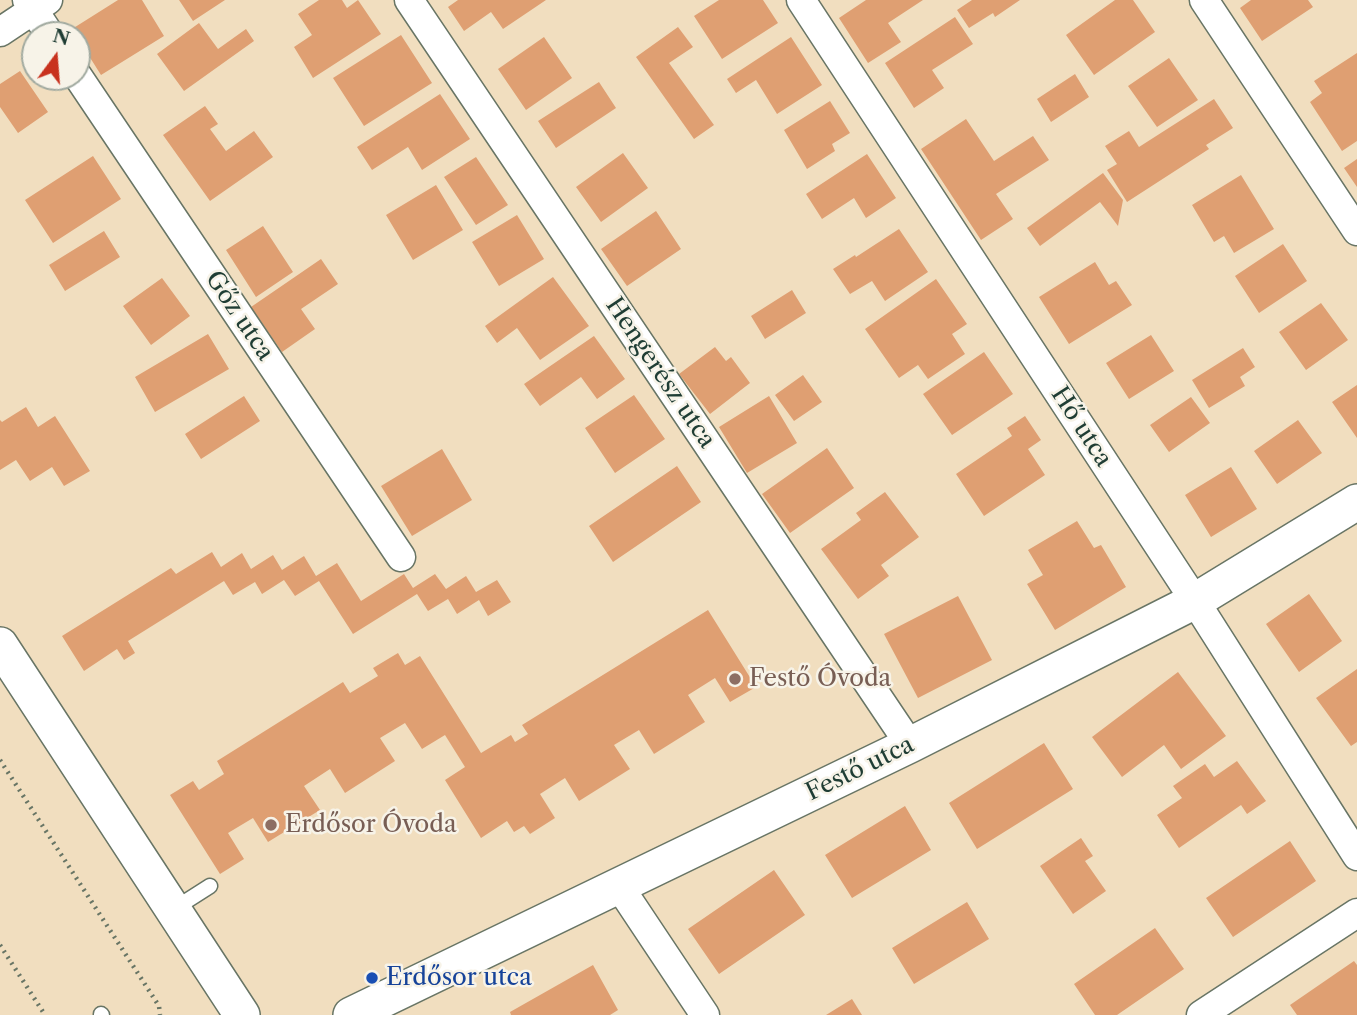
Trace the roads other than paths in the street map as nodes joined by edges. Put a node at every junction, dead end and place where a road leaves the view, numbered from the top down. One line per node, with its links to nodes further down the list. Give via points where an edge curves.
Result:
1 (409, 0): 13 (street, Hengerész utca)
2 (801, 0): 11 (street, Hő utca)
3 (1204, 0): 8 (street)
4 (36, 3): 5 (street); 6 (street)
5 (44, 21)
6 (0, 32)
7 (88, 91): 10 (street, Gőz utca)
8 (1357, 231)
9 (1357, 502): 11 (street, Festő utca)
10 (401, 556)
11 (1195, 601): 13 (street, Festő utca); 14 (street, Hő utca)
12 (0, 645): 17 (street)
13 (910, 745): 16 (street, Festő utca)
14 (1357, 856)
15 (211, 886): 17 (lane)
16 (619, 886): 20 (street, Festő utca); 21 (street)
17 (173, 909): 19 (street)
18 (1357, 913): 22 (street)
19 (242, 1015)
20 (351, 1015)
21 (705, 1015)
22 (1201, 1015)

